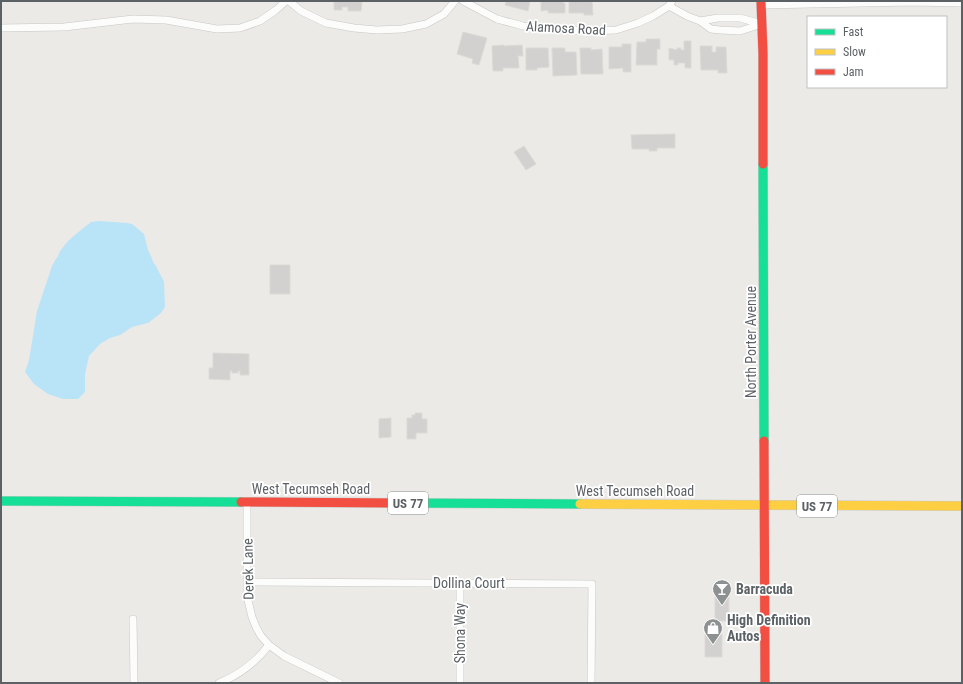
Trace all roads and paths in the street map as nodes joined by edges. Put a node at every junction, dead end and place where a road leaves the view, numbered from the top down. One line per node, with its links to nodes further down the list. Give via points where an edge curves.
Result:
1 (287, 1): 2 (street, via 326,23 377,30 402,29 426,24 444,14); 9 (street, via 260,21 240,28 217,29 166,20 133,19 64,27)
2 (455, 1)
3 (464, 1): 6 (street, Alamosa Road, via 497,19 523,26 585,31 616,30 638,24)
4 (761, 3): 5 (street); 8 (main road, North Porter Avenue)
5 (962, 3)
6 (670, 4): 7 (street, Alamosa Road)
7 (700, 21): 8 (street, via 740,18); 8 (street, Alamosa Road, via 711,29 740,31)
8 (762, 24): 12 (main road, North Porter Avenue)
9 (1, 28)
10 (1, 501): 11 (main road, West Tecumseh Road / US 77)
11 (247, 503): 12 (main road, West Tecumseh Road / US 77); 14 (street, Derek Lane)
12 (765, 506): 13 (main road, US 77); 23 (main road, North Porter Avenue)
13 (962, 506)
14 (247, 582): 15 (street, Dollina Court); 17 (street, Derek Lane, via 252,617)
15 (460, 583): 21 (street, Shona Way); 22 (street, Dollina Court, via 592,584)
16 (133, 619): 18 (street)
17 (269, 646): 19 (street, via 236,675); 20 (street, Derek Lane)
18 (134, 683)
19 (219, 683)
20 (339, 683)
21 (460, 683)
22 (591, 683)
23 (765, 683)

